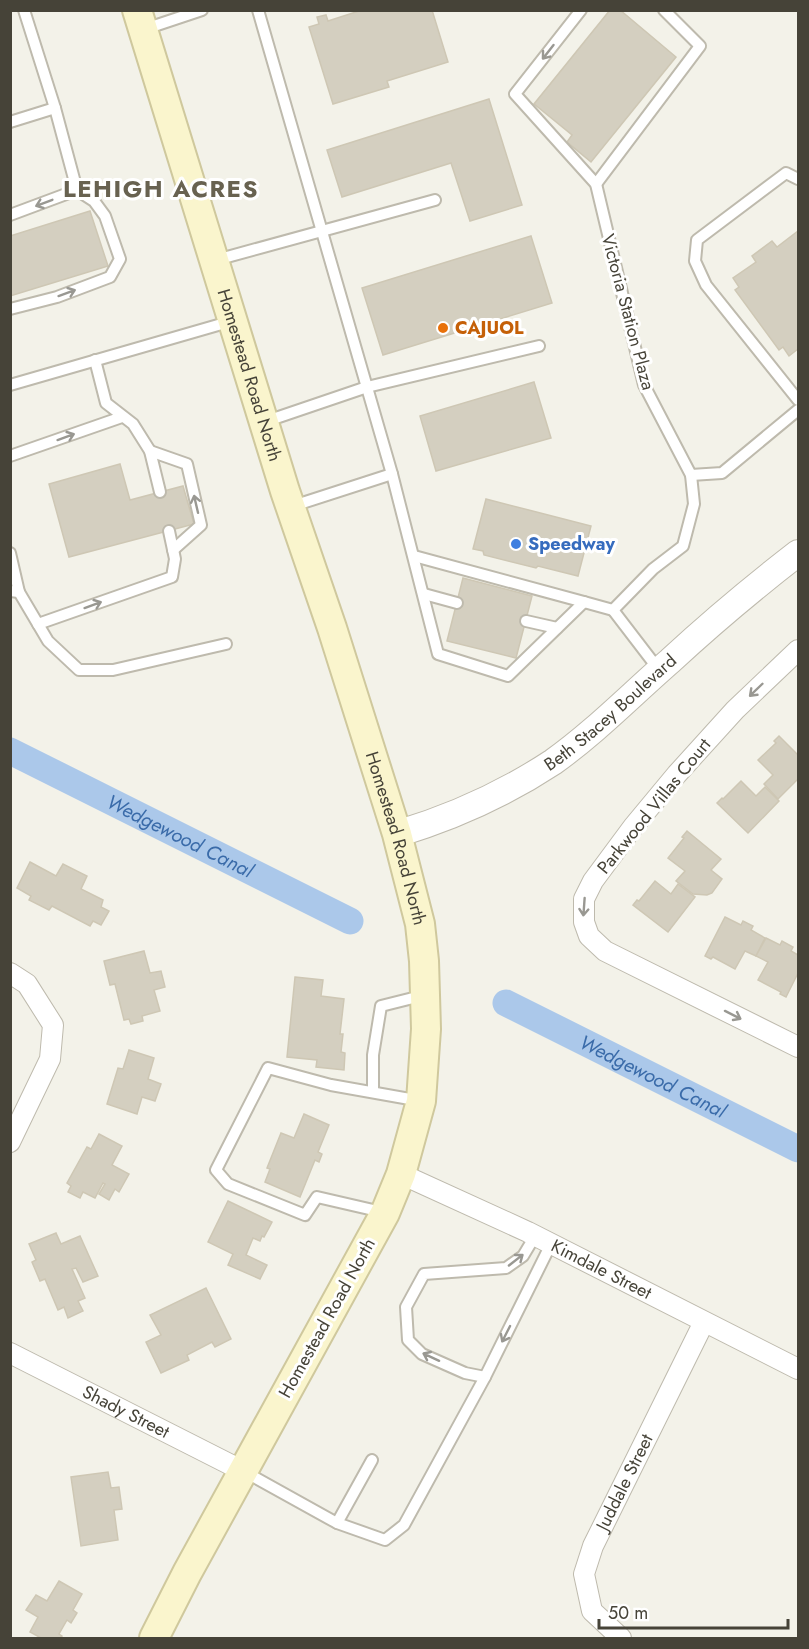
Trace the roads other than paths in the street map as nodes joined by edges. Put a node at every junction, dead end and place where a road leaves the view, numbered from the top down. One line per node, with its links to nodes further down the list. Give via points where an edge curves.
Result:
1 (24, 10): 7 (lane)
2 (202, 10): 6 (lane)
3 (258, 10): 14 (lane)
4 (581, 10): 10 (lane, Victoria Station Plaza, one-way to 10, via 515,94)
5 (664, 10): 10 (lane, via 700,46)
6 (140, 20): 15 (main road, Homestead Road North)
7 (55, 108): 8 (lane); 11 (lane)
8 (10, 122)
9 (798, 179): 22 (lane, via 786,173 697,240 695,261 706,285)
10 (596, 184): 29 (lane, Victoria Station Plaza, via 644,385)
11 (76, 190): 13 (lane, one-way to 13); 16 (lane, one-way to 11, via 110,278 120,259 105,216 94,201)
12 (435, 200): 14 (lane)
13 (10, 215)
14 (322, 231): 15 (lane); 21 (lane)
15 (213, 261): 17 (main road, Homestead Road North)
16 (10, 309)
17 (232, 321): 19 (lane); 25 (main road, Homestead Road North)
18 (539, 346): 21 (lane)
19 (96, 360): 20 (lane); 24 (lane, via 106,403)
20 (10, 385)
21 (367, 387): 25 (lane); 28 (lane)
22 (798, 400)
23 (798, 410): 29 (lane, via 722,473)
24 (122, 417): 26 (lane, via 133,424); 27 (lane, one-way to 24)
25 (263, 422): 31 (main road, Homestead Road North)
26 (150, 451): 30 (lane); 33 (lane, one-way to 26, via 201,525 187,464)
27 (10, 456)
28 (392, 474): 31 (lane); 36 (lane)
29 (691, 475): 41 (lane, Victoria Station Plaza, via 694,504 683,546 653,569)
30 (160, 492)
31 (291, 506): 48 (main road, Homestead Road North)
32 (169, 531): 33 (lane)
33 (173, 550): 43 (lane, one-way to 33, via 172,577 176,559)
34 (10, 553): 37 (lane)
35 (798, 553): 47 (street, Beth Stacey Boulevard)
36 (414, 556): 38 (lane); 39 (lane)
37 (15, 592): 43 (lane)
38 (424, 594): 40 (lane); 44 (lane, via 438,654 508,676)
39 (584, 602): 41 (lane); 44 (lane)
40 (457, 603)
41 (614, 610): 47 (lane)
42 (526, 621): 44 (lane)
43 (38, 624): 45 (lane, via 48,641 79,670 113,670)
44 (557, 628)
45 (226, 644)
46 (798, 650): 51 (street, Parkwood Villas Court, one-way to 51, via 735,710 633,827 587,890 583,914 589,936 605,951)
47 (659, 670): 48 (street, Beth Stacey Boulevard, via 551,763 443,820)
48 (397, 834): 50 (main road, Homestead Road North, via 420,924)
49 (10, 973): 54 (street, via 27,984 53,1025 50,1059)
50 (425, 995): 52 (lane, via 381,1006 373,1055); 53 (main road, Homestead Road North)
51 (798, 1047)
52 (373, 1092): 53 (lane); 56 (lane, via 268,1068 216,1170 228,1184 305,1215 317,1197)
53 (421, 1101): 55 (main road, Homestead Road North)
54 (10, 1142)
55 (401, 1174): 56 (main road, Homestead Road North); 57 (street, Kimdale Street)
56 (385, 1213): 63 (main road, Homestead Road North)
57 (543, 1240): 58 (street, Kimdale Street); 61 (lane, one-way to 61); 61 (lane, one-way to 57, via 465,1373 422,1354 408,1340 406,1307 424,1274 506,1268)
58 (704, 1322): 60 (street, Kimdale Street); 66 (street, Juddale Street, via 593,1546 584,1574 592,1611)
59 (10, 1353): 63 (street, Shady Street)
60 (798, 1370)
61 (485, 1377): 64 (lane, via 404,1525 385,1540)
62 (372, 1460): 64 (lane)
63 (243, 1471): 64 (lane); 65 (main road, Homestead Road North)
64 (338, 1523)
65 (154, 1638)
66 (621, 1638)

